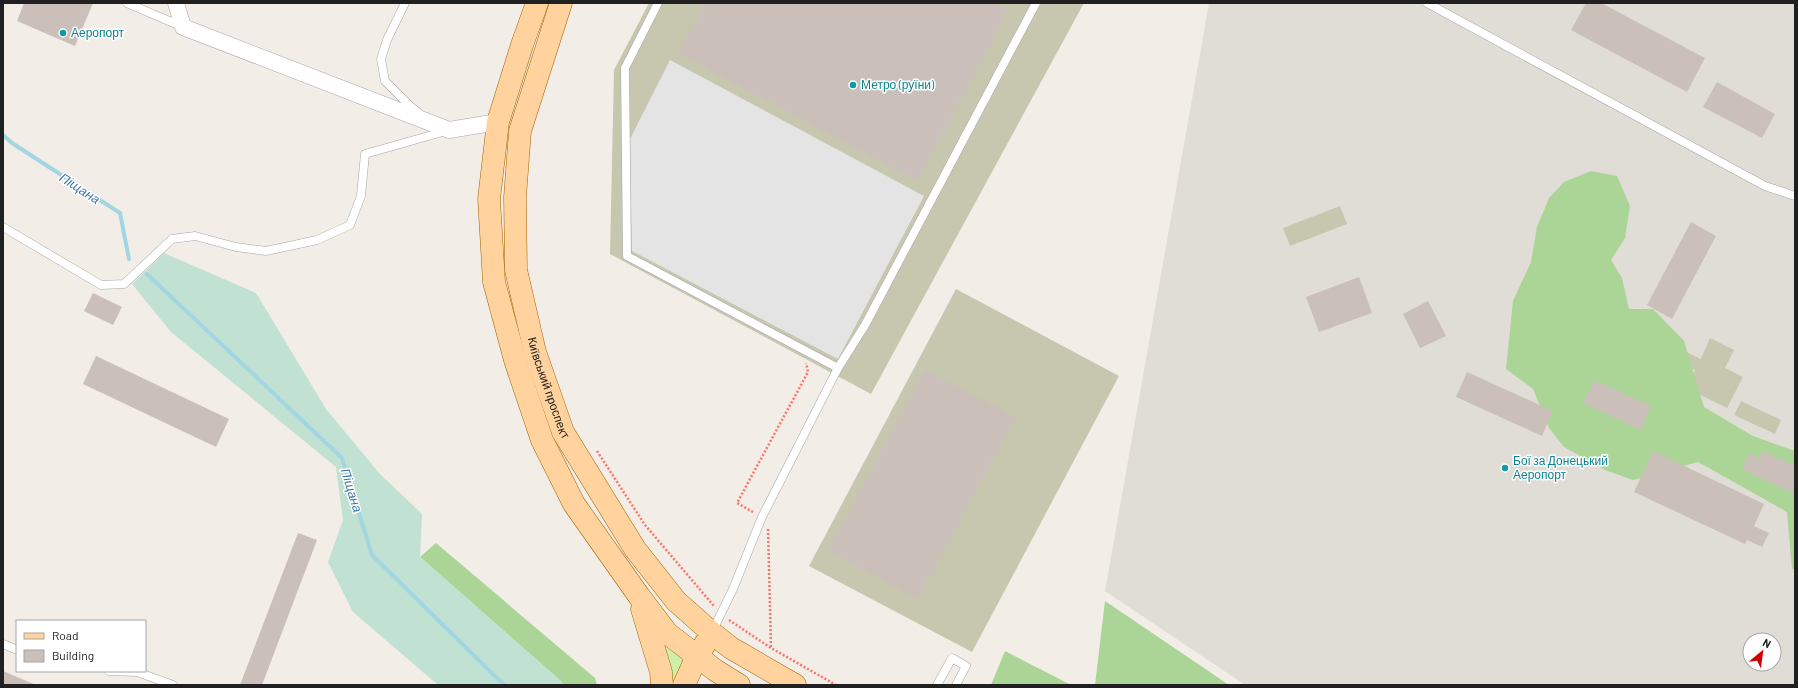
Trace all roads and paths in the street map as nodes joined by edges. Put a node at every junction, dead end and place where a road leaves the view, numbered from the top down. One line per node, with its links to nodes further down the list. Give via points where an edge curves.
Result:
1 (128, 3): 9 (lane)
2 (176, 3): 9 (street)
3 (405, 3): 11 (lane, via 381,59 385,81 411,107)
4 (537, 3): 10 (main road, Київський проспект)
5 (561, 3): 16 (main road, Київський проспект, via 520,131 515,197 516,270 535,352 563,432)
6 (658, 3): 14 (lane, via 625,68 627,256)
7 (1036, 3): 14 (lane, via 868,319)
8 (1426, 3): 12 (lane, via 1765,186)
9 (183, 27): 11 (street)
10 (498, 122): 11 (street); 17 (main road, Київський проспект, via 489,199 494,282 515,360 542,440)
11 (449, 130): 13 (lane, via 366,154 362,196 350,225 317,240 266,251 236,247 195,236 172,239 124,284 101,285)
12 (1795, 196)
13 (3, 227)
14 (838, 368): 19 (lane, via 762,517)
15 (593, 445): 19 (path)
16 (598, 488): 17 (main road); 19 (main road, Київський проспект, via 635,549 676,601)
17 (574, 504): 18 (main road, Київський проспект)
18 (639, 596): 22 (main road, Київський проспект, via 667,633); 25 (main road, via 661,672)
19 (716, 623): 22 (main road); 28 (main road, Київський проспект, via 731,648); 29 (path, via 771,648)
20 (3, 644): 21 (lane)
21 (16, 650)
22 (697, 656): 26 (main road); 27 (main road, Київський проспект)
23 (137, 672): 24 (lane)
24 (173, 685)
25 (662, 685)
26 (684, 685)
27 (739, 685)
28 (795, 685)
29 (836, 685)
30 (938, 685): 31 (lane, via 952,658 966,666)
31 (956, 685)

